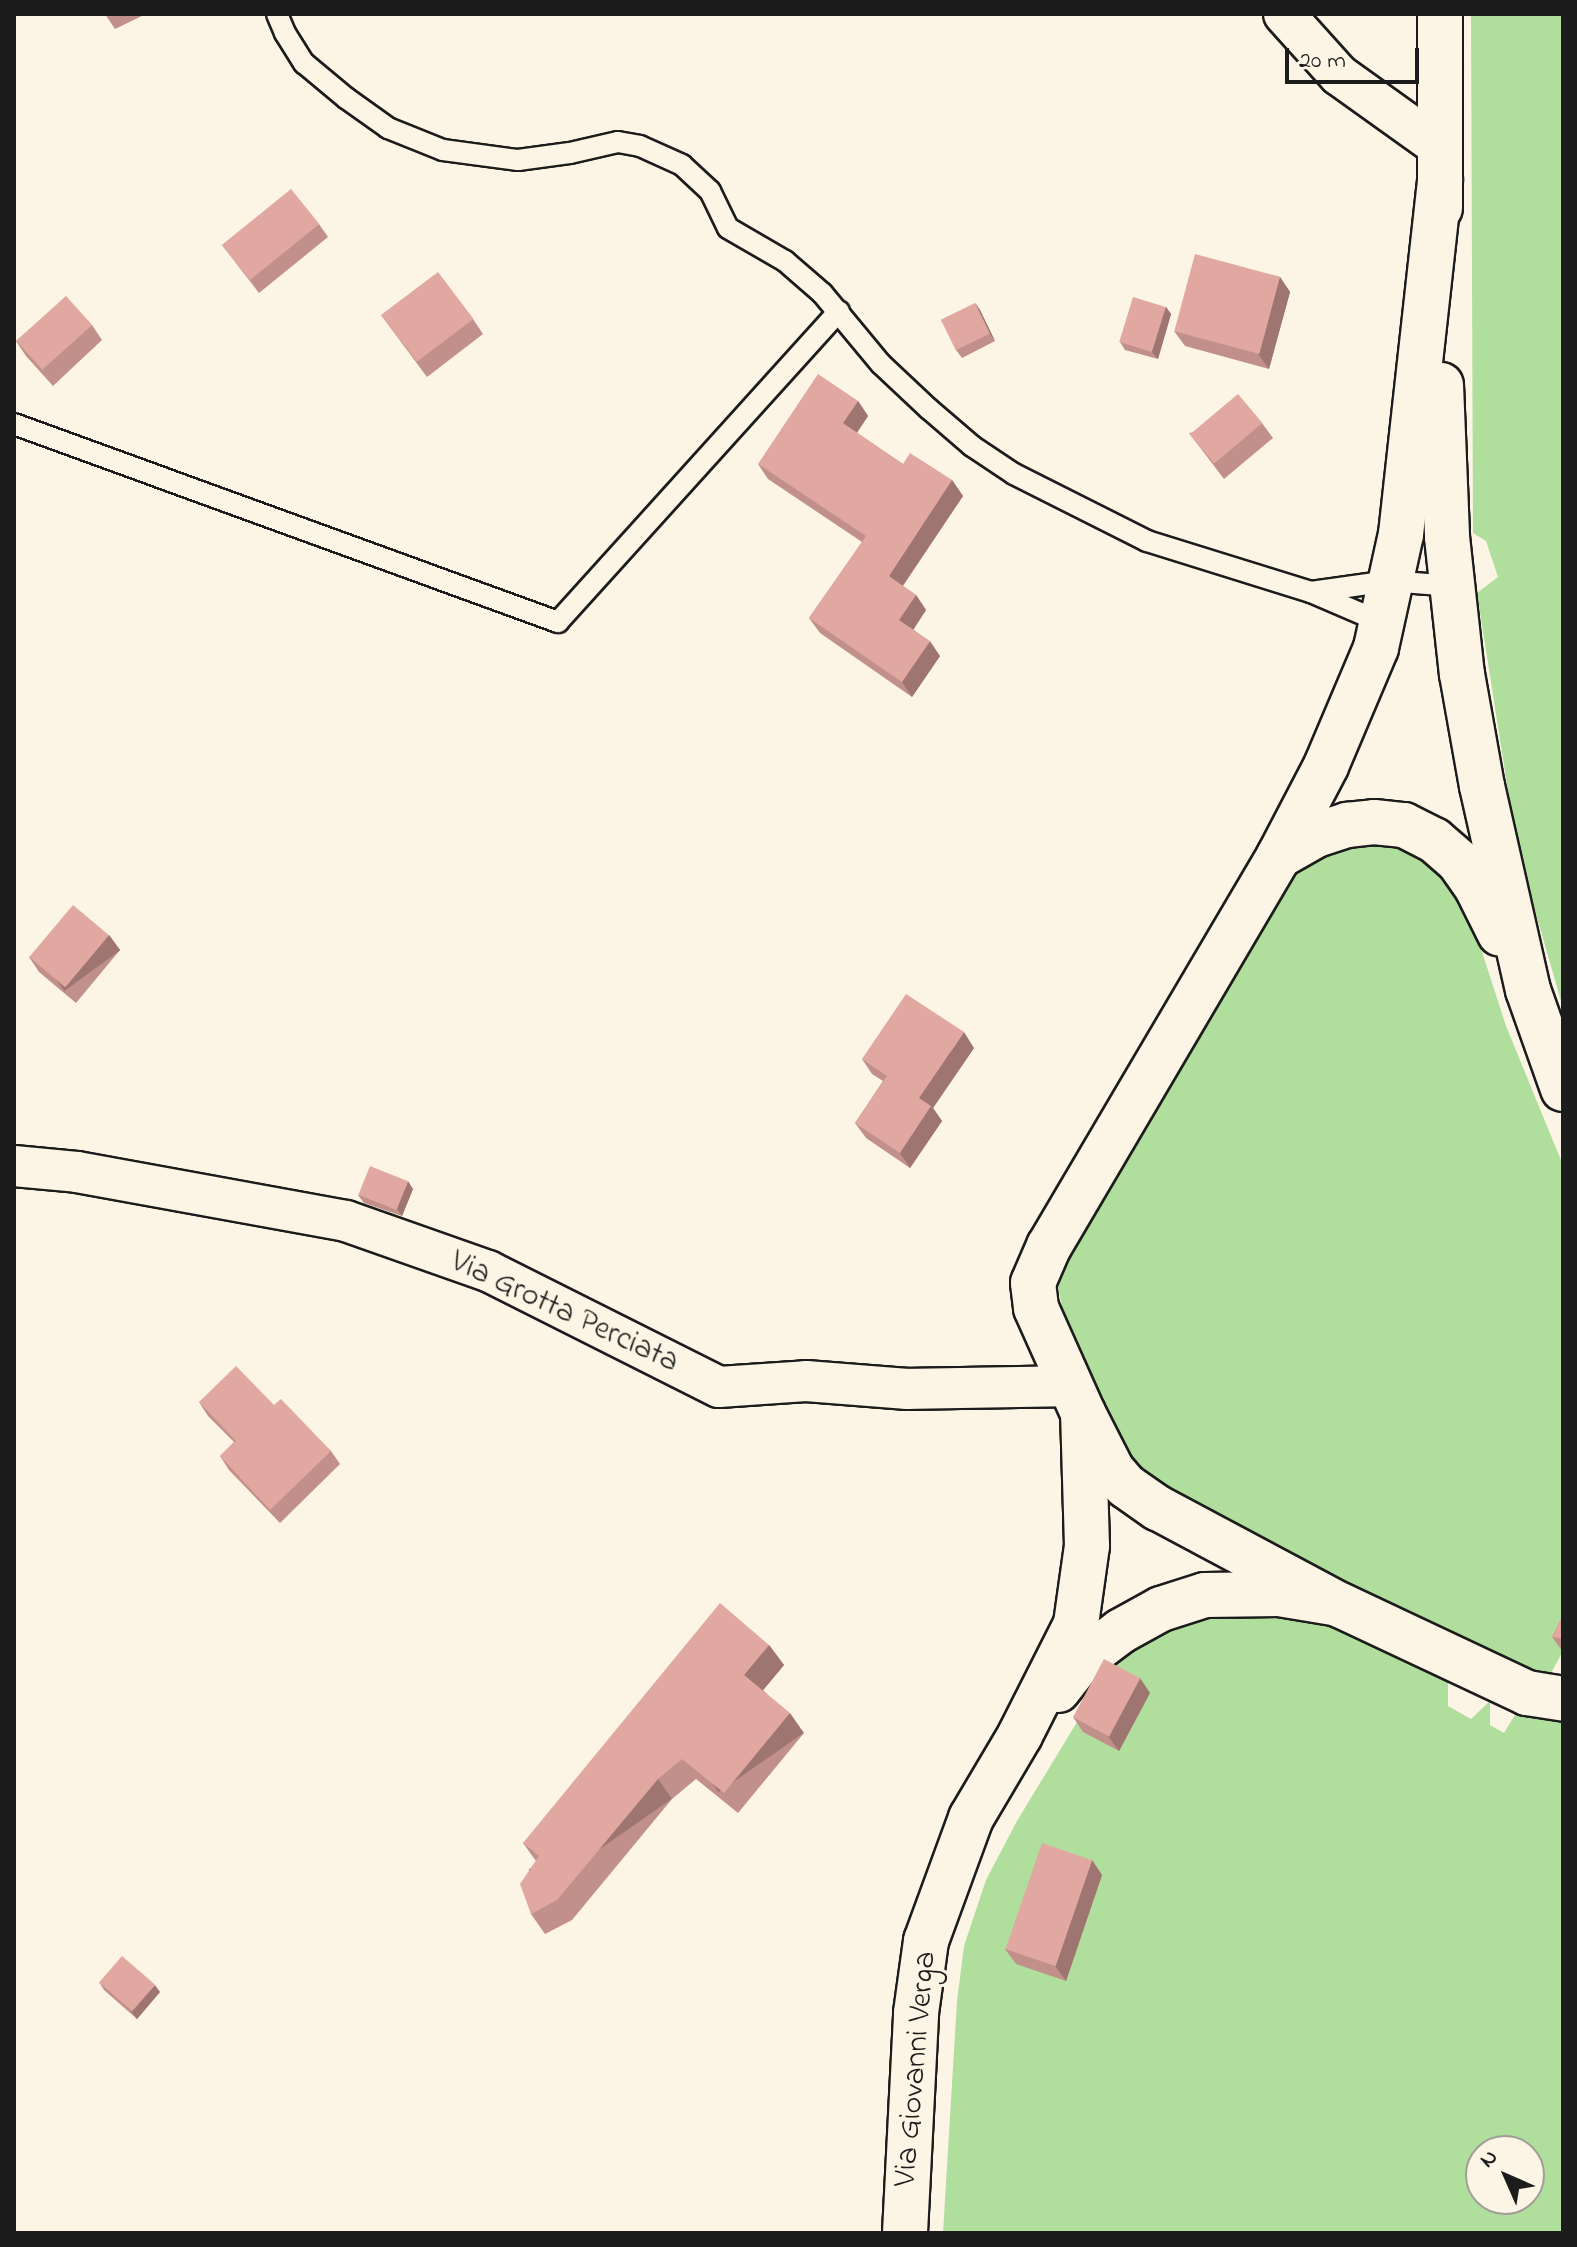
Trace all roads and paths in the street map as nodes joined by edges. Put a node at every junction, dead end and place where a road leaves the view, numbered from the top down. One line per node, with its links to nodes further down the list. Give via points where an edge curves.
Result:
1 (277, 14): 5 (lane, via 304,63 346,98 388,128 443,150 518,160 618,142 682,165 710,191 728,228 785,261)
2 (1284, 14): 4 (street, via 1339,75)
3 (1440, 14): 4 (main road)
4 (1440, 164): 7 (main road, via 1441,449); 9 (main road, via 1401,534)
5 (839, 311): 6 (lane, via 558,622); 8 (lane, via 881,364 929,409 1014,474 1147,541)
6 (14, 424)
7 (1453, 586): 9 (lane); 11 (main road, via 1482,786)
8 (1311, 592): 9 (lane); 9 (lane)
9 (1385, 601): 10 (main road, via 1376,648 1326,766)
10 (1279, 856): 11 (main road, via 1316,835 1374,822 1404,825 1434,840 1477,888); 14 (main road, via 1049,1246 1033,1283 1036,1308)
11 (1528, 990): 12 (main road)
12 (1563, 1089)
13 (14, 1166): 14 (street, Via Grotta Perciata, via 77,1172 346,1221 488,1271 719,1387 806,1381)
14 (1078, 1399): 15 (main road, via 1112,1470 1126,1486); 17 (main road, via 1087,1546 1076,1624)
15 (1340, 1605): 16 (main road, via 1527,1693); 17 (main road, via 1279,1594 1205,1595 1161,1609 1081,1661)
16 (1563, 1699)
17 (1020, 1735): 18 (main road, Via Giovanni Verga, via 971,1818 926,1941 916,2013)
18 (905, 2233)

